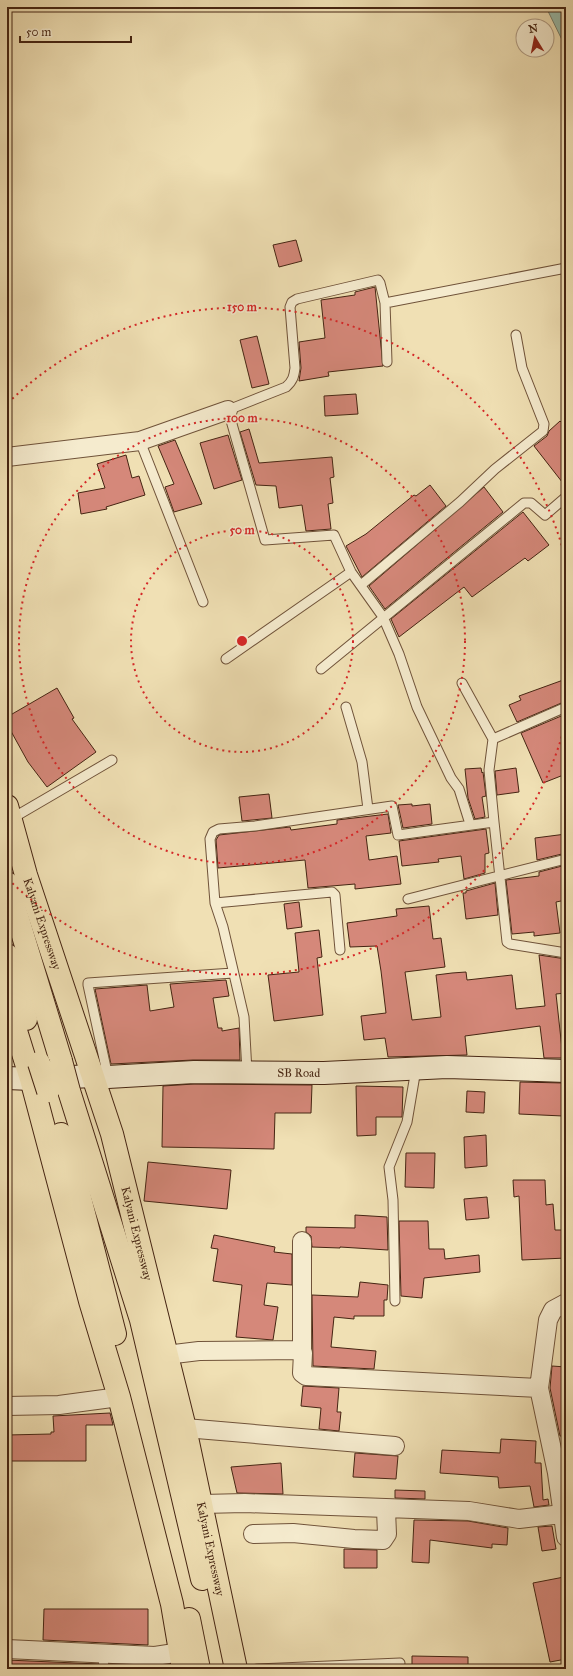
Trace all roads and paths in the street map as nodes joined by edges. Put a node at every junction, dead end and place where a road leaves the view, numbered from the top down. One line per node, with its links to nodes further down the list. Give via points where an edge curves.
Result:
1 (566, 268): 2 (lane)
2 (385, 303): 4 (lane); 5 (lane, via 378,280 292,302 290,307 294,377 286,387)
3 (516, 335): 10 (lane, via 522,368 544,424 543,431)
4 (387, 362)
5 (228, 410): 6 (street); 9 (lane, via 265,540 332,534)
6 (140, 441): 7 (street); 11 (lane)
7 (7, 457)
8 (566, 497): 12 (lane, via 545,515 531,502 524,503)
9 (351, 572): 10 (lane); 13 (lane)
10 (360, 586): 12 (lane)
11 (203, 602)
12 (383, 617): 14 (lane); 23 (lane, via 417,707 451,778 459,789)
13 (226, 659)
14 (321, 669)
15 (462, 683): 18 (lane)
16 (346, 707): 20 (lane, via 362,762)
17 (566, 707): 18 (lane)
18 (493, 739): 22 (lane, via 489,770)
19 (112, 760): 21 (lane)
20 (368, 809): 23 (lane, via 394,806 398,835); 28 (lane, via 219,829 213,832 210,839)
21 (9, 813): 37 (highway, Kalyani Expressway, via 26,875)
22 (494, 822): 23 (lane); 25 (lane)
23 (470, 824)
24 (566, 859): 25 (lane)
25 (499, 874): 27 (lane); 30 (lane, via 507,942)
26 (7, 883): 61 (highway, bridge, via 141,1320)
27 (408, 899)
28 (215, 903): 29 (lane, via 332,892 335,895); 32 (lane)
29 (340, 950)
30 (566, 953)
31 (7, 955): 39 (highway)
32 (233, 973): 36 (lane, via 244,1017); 37 (lane, via 88,983)
33 (7, 1002): 39 (highway)
34 (416, 1069): 35 (street, SB Road); 36 (street, SB Road, via 324,1073); 41 (lane, via 407,1122 389,1166 393,1200)
35 (566, 1070)
36 (247, 1072): 37 (street, SB Road)
37 (100, 1077): 39 (street, SB Road); 44 (highway, Kalyani Expressway)
38 (7, 1078): 39 (street, SB Road)
39 (40, 1078): 46 (highway, via 90,1301); 60 (highway, via 84,1214 168,1538)
40 (302, 1241): 43 (street)
41 (395, 1301)
42 (566, 1303): 45 (street, via 553,1310 548,1320)
43 (302, 1351): 44 (street, via 199,1351); 45 (street, via 302,1373 306,1376)
44 (166, 1355): 48 (highway, Kalyani Expressway)
45 (539, 1388): 50 (street)
46 (120, 1397): 47 (street, via 60,1405); 57 (highway, via 172,1604)
47 (7, 1406)
48 (185, 1428): 49 (street); 51 (highway, Kalyani Expressway)
49 (395, 1446)
50 (562, 1472): 53 (street)
51 (202, 1504): 52 (street, via 245,1503); 62 (highway, Kalyani Expressway)
52 (386, 1510): 53 (street, via 469,1511 519,1519); 54 (street, via 387,1534 383,1540 354,1540 293,1532)
53 (562, 1514): 55 (street)
54 (252, 1534)
55 (566, 1537)
56 (7, 1649): 58 (street)
57 (182, 1660): 58 (street, via 155,1656)
58 (104, 1662)
59 (400, 1664): 63 (lane)
60 (199, 1669)
61 (221, 1669)
62 (236, 1669)
63 (257, 1669)

